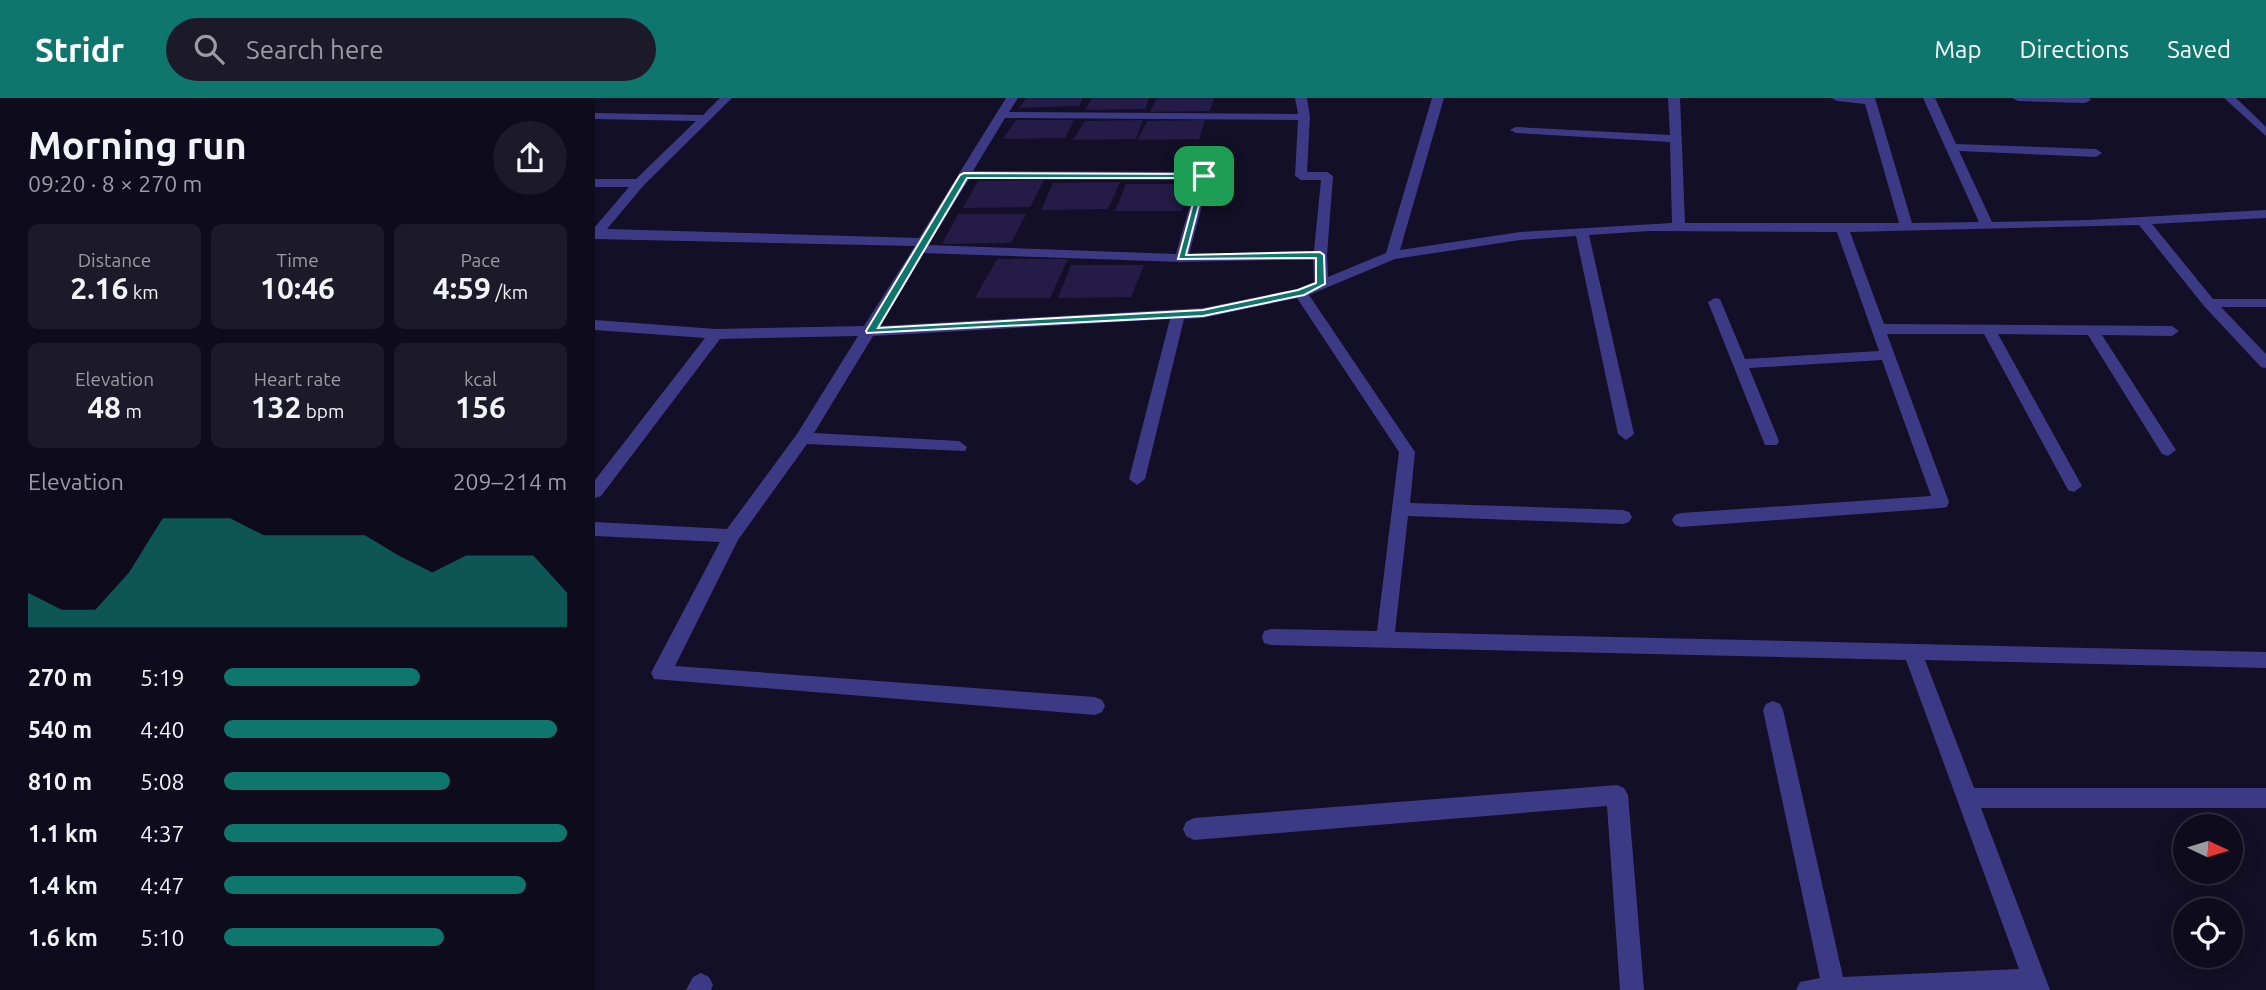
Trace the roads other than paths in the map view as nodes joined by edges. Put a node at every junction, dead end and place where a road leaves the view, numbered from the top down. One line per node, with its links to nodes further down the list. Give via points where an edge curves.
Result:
1 (726, 98): 15 (street)
2 (1012, 98): 12 (street)
3 (1301, 98): 14 (street)
4 (1438, 98): 34 (street)
5 (1674, 98): 18 (street)
6 (1837, 98): 11 (street)
7 (1929, 98): 19 (street)
8 (2018, 98): 9 (street)
9 (2083, 98)
10 (2230, 98): 17 (street)
11 (1869, 100): 28 (street)
12 (1001, 115): 14 (street); 21 (street)
13 (595, 116): 15 (street)
14 (1304, 117): 33 (street, via 1301,176 1327,176)
15 (707, 118): 23 (street)
16 (1516, 130): 18 (street)
17 (2266, 133)
18 (1675, 139): 27 (street)
19 (1951, 147): 20 (street); 26 (street)
20 (2096, 153)
21 (964, 175): 32 (street); 35 (street, via 1204,176)
22 (595, 183): 23 (street)
23 (639, 183): 31 (street)
24 (2266, 214): 25 (street)
25 (2143, 220): 26 (street); 39 (street)
26 (1987, 225): 28 (street)
27 (1679, 227): 29 (street); 30 (street)
28 (1907, 227): 29 (street)
29 (1842, 228): 43 (street)
30 (1583, 232): 34 (street, via 1520,236); 52 (street)
31 (597, 234): 32 (street)
32 (920, 245): 35 (street); 46 (street)
33 (1320, 255): 35 (street); 36 (street)
34 (1392, 255): 36 (street)
35 (1181, 258)
36 (1321, 284): 37 (street)
37 (1301, 293): 41 (street); 60 (street, via 1407,452)
38 (1716, 302): 51 (street)
39 (2209, 303): 40 (street); 50 (street)
40 (2266, 303)
41 (1178, 314): 46 (street); 57 (street)
42 (595, 325): 48 (street)
43 (1877, 329): 44 (street); 49 (street)
44 (1988, 329): 45 (street); 58 (street)
45 (2091, 330): 47 (street); 56 (street)
46 (871, 331): 48 (street); 53 (street)
47 (2172, 331)
48 (716, 334): 59 (street)
49 (1887, 355): 51 (street); 62 (street, via 1941,502)
50 (2266, 363)
51 (1740, 364): 54 (street)
52 (1626, 434)
53 (803, 438): 55 (street); 64 (street)
54 (1771, 441)
55 (959, 447)
56 (2168, 450)
57 (1137, 479)
58 (2074, 486)
59 (595, 492)
60 (1400, 509): 61 (street); 66 (street)
61 (1623, 517)
62 (1681, 520)
63 (595, 529): 64 (street)
64 (732, 536): 69 (street, via 661,673)
65 (1271, 637): 66 (street)
66 (1385, 640): 67 (street)
67 (1913, 653): 68 (street); 71 (street)
68 (2266, 660)
69 (1095, 706)
70 (1773, 710): 75 (street)
71 (1966, 798): 72 (street); 74 (street, via 2038,990)
72 (2266, 798)
73 (1194, 829): 76 (street, via 1617,795)
74 (2026, 985): 75 (street)
75 (1834, 988): 77 (street)
76 (1632, 990)
77 (1808, 990)

